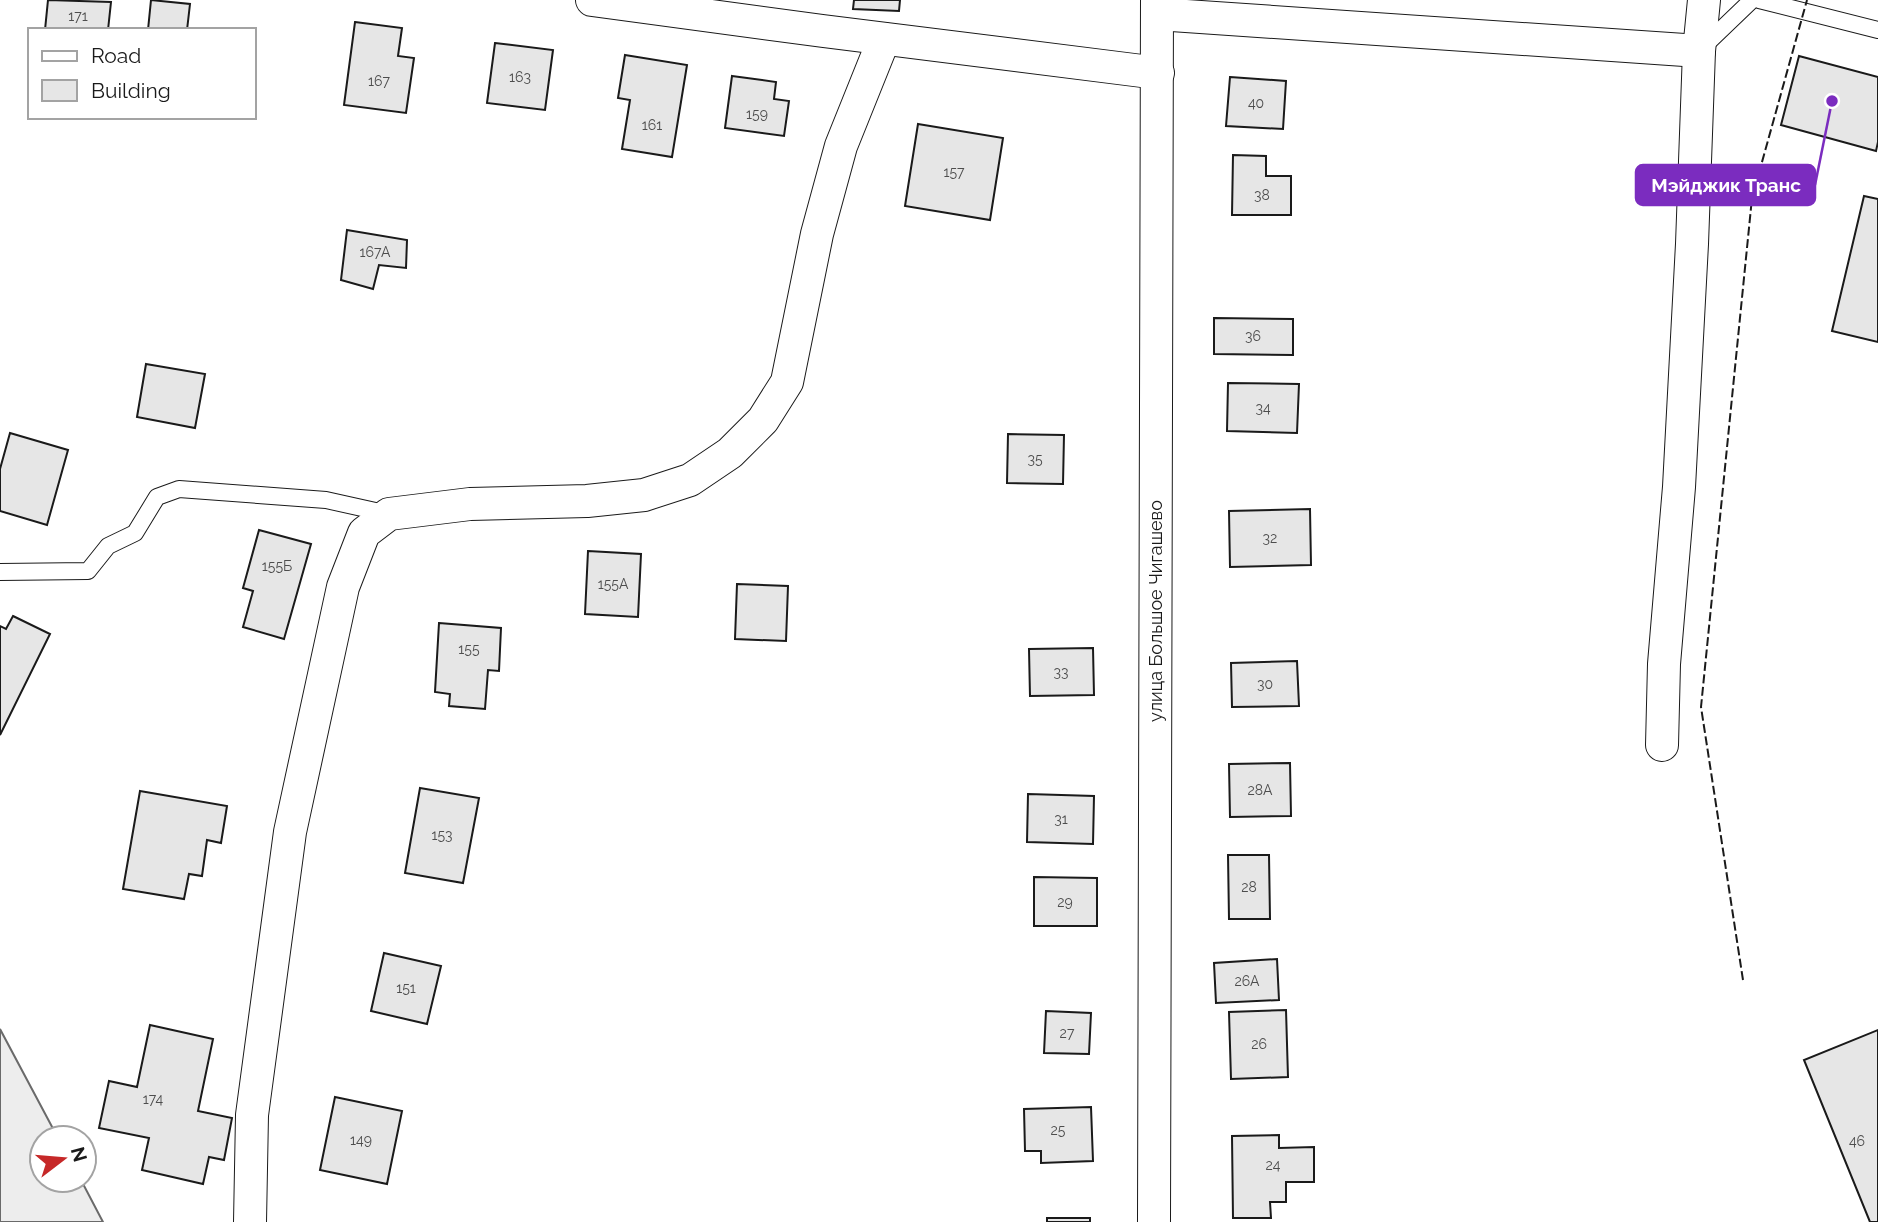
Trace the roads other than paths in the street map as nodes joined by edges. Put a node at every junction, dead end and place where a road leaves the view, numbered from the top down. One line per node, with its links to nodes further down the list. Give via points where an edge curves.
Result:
1 (592, 0): 7 (street)
2 (1704, 0): 8 (street)
3 (1752, 0): 8 (lane)
4 (1759, 0): 6 (lane)
5 (1157, 7): 8 (street); 9 (street, улица Большое Чигашево)
6 (1878, 30)
7 (884, 39): 9 (street); 10 (street, via 841,146 817,234 787,382 763,420 730,453 690,480 644,495)
8 (1699, 51): 12 (street)
9 (1157, 73): 14 (street, улица Большое Чигашево)
10 (389, 513): 11 (lane, via 326,500 179,489 157,497 135,533 108,546 88,571); 13 (street, via 364,533 342,587 290,832 252,1115)
11 (0, 572)
12 (1662, 745)
13 (250, 1222)
14 (1154, 1222)

